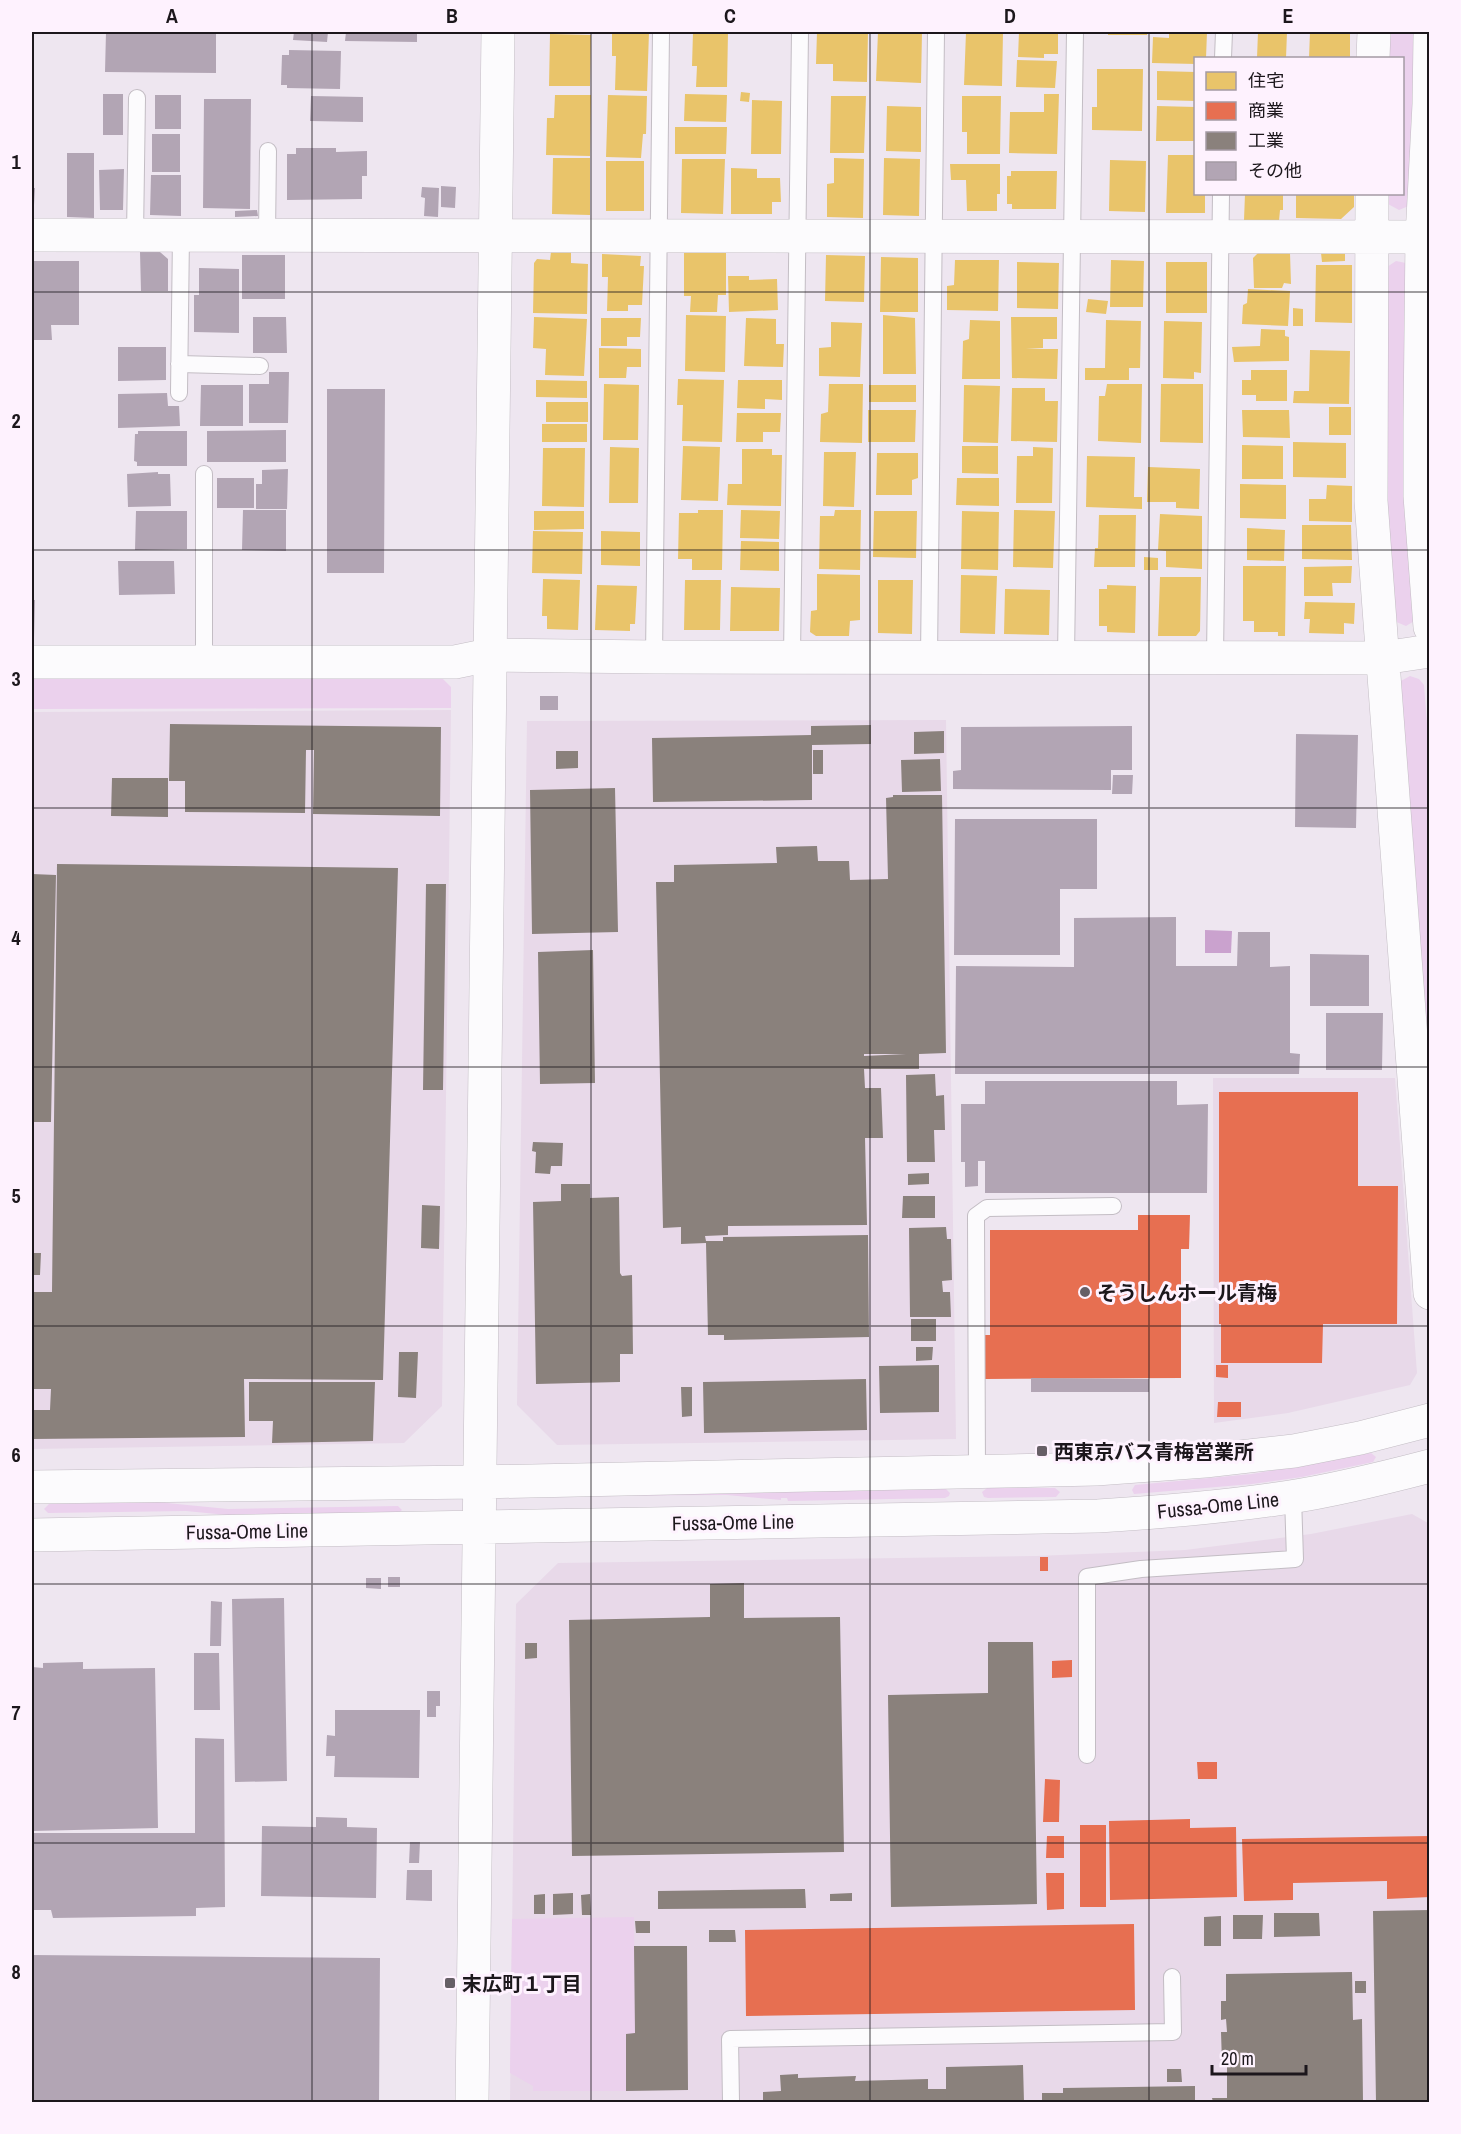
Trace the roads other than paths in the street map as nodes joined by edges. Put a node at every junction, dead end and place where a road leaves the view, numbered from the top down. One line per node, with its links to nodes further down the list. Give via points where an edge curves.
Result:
1 (498, 32): 20 (street)
2 (661, 32): 21 (lane)
3 (800, 32): 22 (lane)
4 (936, 32): 23 (lane)
5 (1076, 32): 24 (lane)
6 (1224, 32): 9 (lane)
7 (1374, 32): 10 (street)
8 (1430, 37): 12 (street)
9 (1223, 57)
10 (1373, 57)
11 (137, 98): 17 (lane)
12 (1429, 104): 27 (street)
13 (268, 151): 19 (lane)
14 (1221, 195): 25 (lane)
15 (1372, 195): 26 (street)
16 (32, 235): 17 (street)
17 (135, 235): 18 (street)
18 (181, 235): 19 (street); 28 (lane)
19 (267, 235): 20 (street)
20 (494, 235): 21 (street); 36 (street)
21 (658, 236): 22 (street); 37 (lane)
22 (798, 236): 23 (street); 38 (lane)
23 (934, 236): 24 (street); 39 (lane)
24 (1073, 236): 25 (street); 40 (lane)
25 (1221, 237): 26 (street); 41 (lane)
26 (1371, 237): 27 (street); 42 (street, via 1371,501)
27 (1422, 237): 31 (street)
28 (179, 364): 29 (lane); 30 (lane)
29 (260, 366)
30 (179, 393)
31 (1425, 422): 33 (street, via 1420,496)
32 (204, 474): 44 (lane)
33 (1428, 592): 34 (street)
34 (1430, 627)
35 (1430, 651): 42 (street)
36 (489, 655): 37 (street); 44 (street, via 454,662); 51 (street)
37 (654, 657): 38 (street)
38 (792, 657): 39 (street)
39 (929, 657): 40 (street)
40 (1066, 657): 41 (street)
41 (1215, 657): 42 (street)
42 (1383, 658): 46 (street)
43 (32, 662): 44 (street)
44 (204, 662)
45 (1113, 1206): 50 (lane, via 987,1208 976,1216)
46 (1430, 1293)
47 (1430, 1420): 49 (street, via 1294,1450)
48 (1430, 1466): 53 (street, Fussa-Ome Line)
49 (1096, 1469): 50 (street); 54 (street)
50 (972, 1473): 51 (street); 55 (street)
51 (480, 1482): 52 (street); 56 (street)
52 (32, 1487): 57 (street)
53 (1293, 1497): 54 (street, Fussa-Ome Line); 58 (lane, via 1295,1559 1141,1569 1087,1577)
54 (1098, 1516): 55 (street, Fussa-Ome Line)
55 (966, 1518): 56 (street, Fussa-Ome Line)
56 (480, 1527): 57 (street, Fussa-Ome Line); 60 (street)
57 (32, 1535)
58 (1087, 1755)
59 (1172, 1977): 61 (lane, via 1173,2032 730,2039)
60 (472, 2103)
61 (731, 2103)

